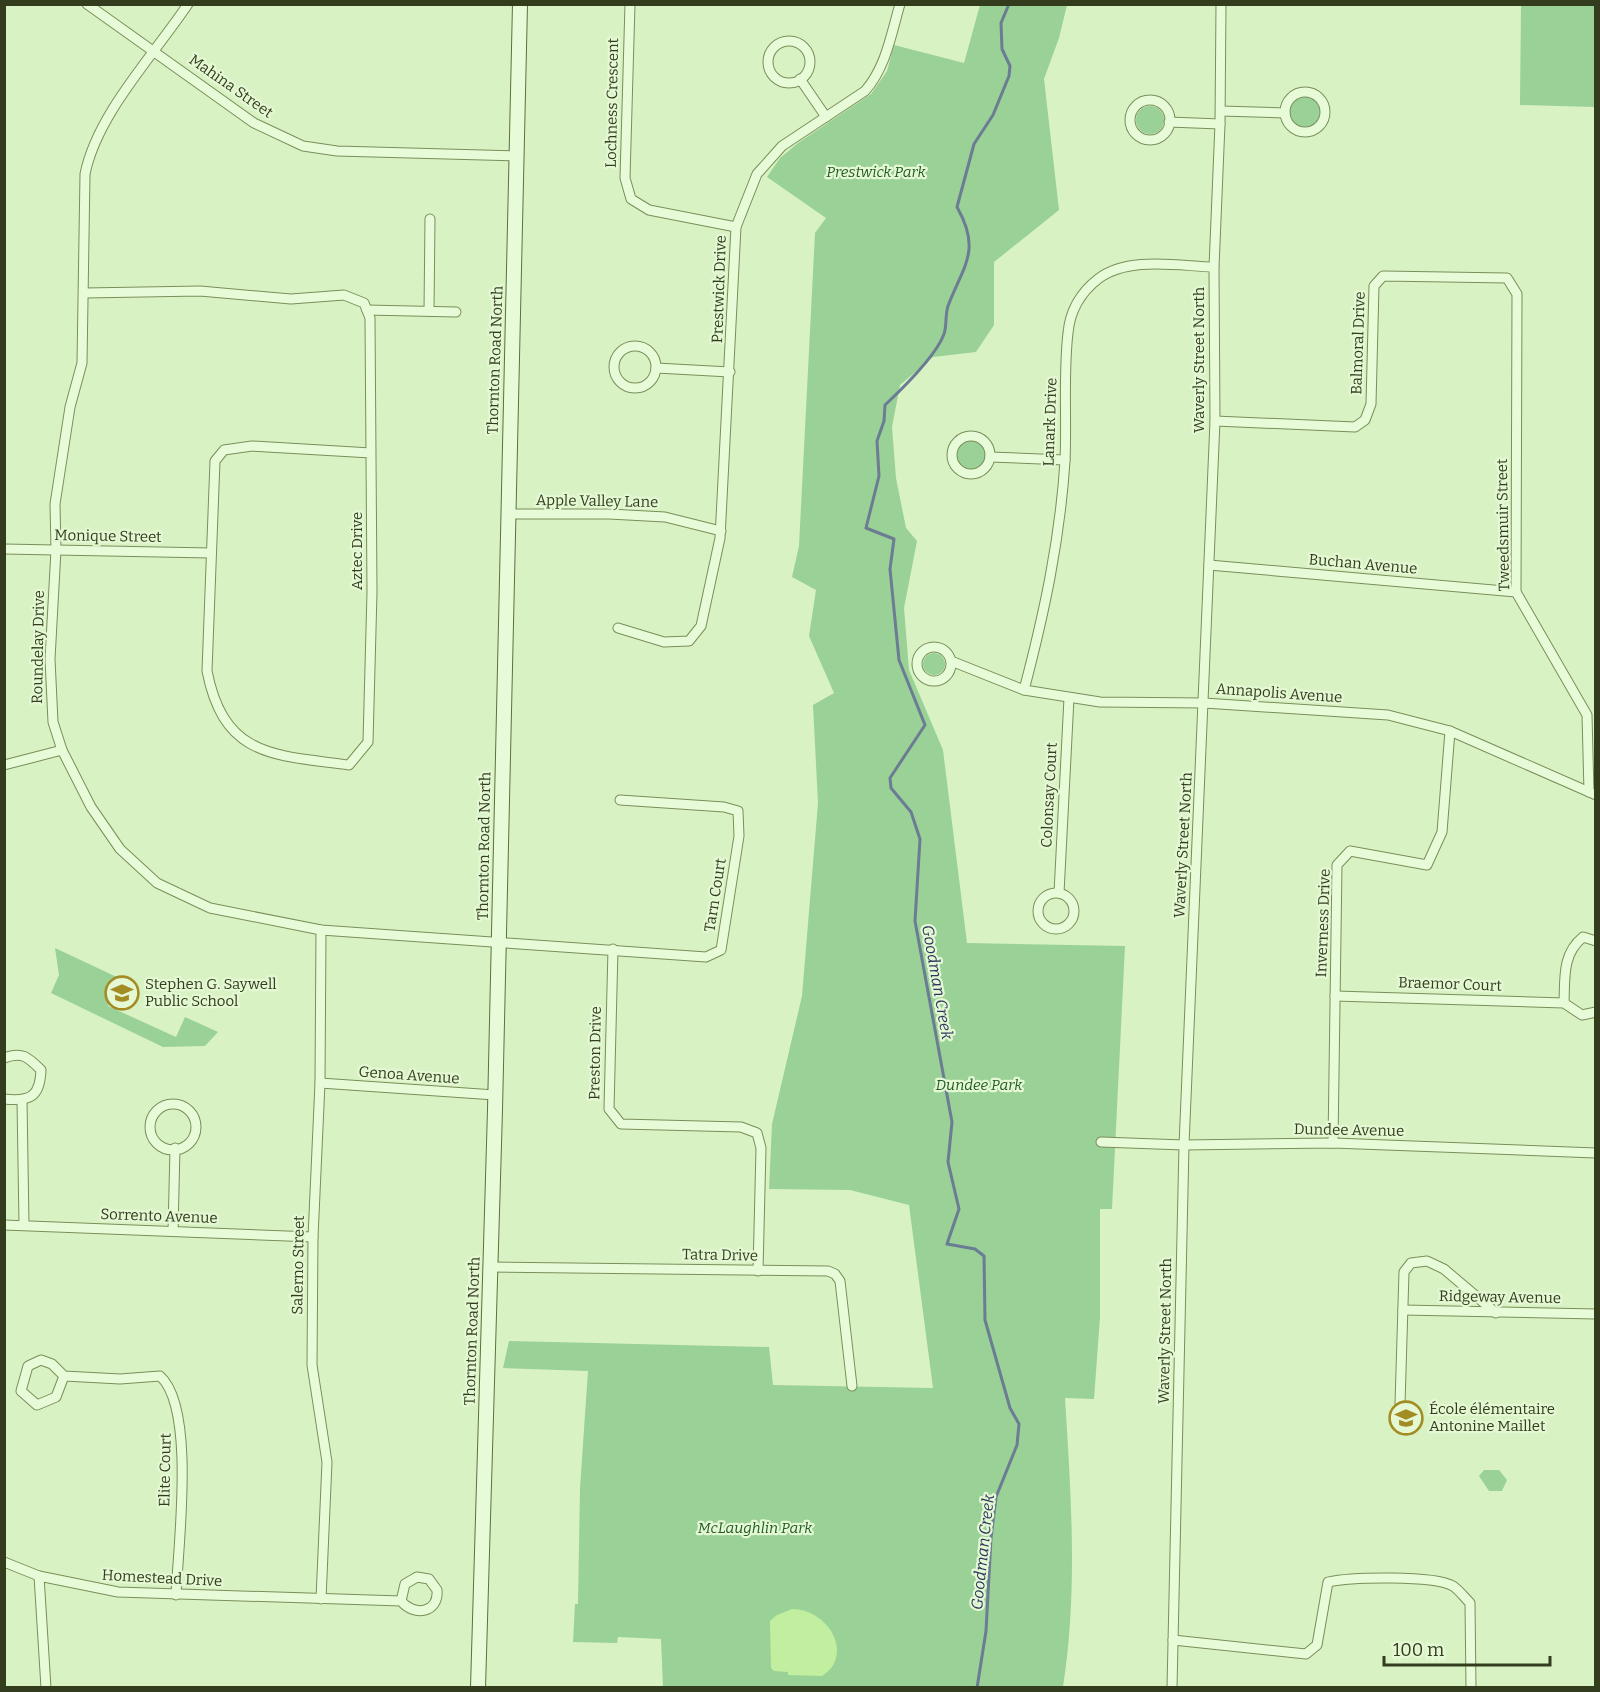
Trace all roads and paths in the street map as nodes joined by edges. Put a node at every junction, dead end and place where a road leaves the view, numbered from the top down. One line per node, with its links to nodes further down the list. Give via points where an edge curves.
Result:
1 (87, 4): 7 (street, Mahina Street)
2 (188, 4): 7 (street, Roundelay Drive)
3 (520, 4): 14 (main road, Thornton Road North)
4 (630, 4): 16 (street, Lochness Crescent, via 625,178 631,199 649,210)
5 (900, 4): 11 (street, Prestwick Drive, via 875,80)
6 (1221, 4): 9 (street, Waverly Street North)
7 (156, 51): 14 (street, Mahina Street, via 254,123 303,146 337,151); 19 (street, Roundelay Drive, via 126,90 89,154 85,174)
8 (800, 80): 8 (street, via 809,68 808,53 798,43 781,43 769,55 770,71 781,81); 11 (street)
9 (1221, 111): 10 (street); 13 (street, Waverly Street North)
10 (1285, 113): 10 (street, via 1290,125 1302,132 1320,126 1325,113 1317,96 1305,93 1288,101)
11 (826, 117): 16 (street, Prestwick Drive, via 782,146 757,174)
12 (1169, 122): 12 (street, via 1158,138 1144,139 1133,131 1130,118 1134,106 1149,100 1165,106); 13 (street)
13 (1220, 124): 17 (street, Waverly Street North)
14 (518, 156): 29 (main road, Thornton Road North)
15 (430, 219): 21 (street)
16 (736, 227): 24 (street, Prestwick Drive)
17 (1214, 267): 25 (street, Waverly Street North); 28 (street, Lanark Drive, via 1116,268 1078,299 1068,333)
18 (1507, 278): 25 (street, Balmoral Drive, via 1383,276 1374,286 1371,405 1365,420 1355,427); 35 (street, Tweedsmuir Street, via 1517,294)
19 (85, 293): 20 (street, via 200,291 291,299 344,295 364,303); 32 (street, Roundelay Drive, via 82,363 70,406 55,504)
20 (367, 310): 21 (street); 26 (street, Aztec Drive)
21 (429, 311): 22 (street)
22 (456, 312)
23 (656, 368): 23 (street, via 652,354 635,346 624,349 614,364 616,378 631,388 646,386); 24 (street)
24 (730, 372): 30 (street, Prestwick Drive)
25 (1215, 421): 34 (street, Waverly Street North)
26 (371, 453): 33 (street, via 252,446 224,450 215,461); 33 (street, Aztec Drive, via 368,742 349,765 281,756 247,743 233,732 213,700 207,671)
27 (990, 457): 27 (street, via 985,468 967,474 956,468 952,450 959,439 971,435 987,444); 28 (street)
28 (1065, 460): 38 (street, Lanark Drive, via 1046,609)
29 (508, 514): 30 (street, Apple Valley Lane, via 665,517); 49 (main road, Thornton Road North)
30 (721, 531): 36 (street, Prestwick Drive, via 701,626 689,641 664,642)
31 (4, 549): 32 (street, Monique Street)
32 (56, 550): 33 (street, Monique Street); 42 (street, Roundelay Drive, via 50,659 53,722)
33 (211, 553)
34 (1209, 565): 35 (street, Buchan Avenue); 40 (street, Waverly Street North)
35 (1516, 592): 44 (street, Tweedsmuir Street, via 1587,715)
36 (618, 628)
37 (951, 661): 38 (street, Annapolis Avenue)
38 (1024, 690): 39 (street, Annapolis Avenue)
39 (1069, 698): 40 (street, Annapolis Avenue); 46 (street, Colonsay Court)
40 (1204, 704): 41 (street, Annapolis Avenue, via 1388,715); 61 (street, Waverly Street North)
41 (1450, 731): 44 (street, Annapolis Avenue); 51 (street, Inverness Drive, via 1442,832 1426,865 1350,850 1337,865)
42 (62, 750): 43 (street); 47 (street, Roundelay Drive, via 91,807 120,849 157,883 210,908)
43 (4, 765)
44 (1592, 794)
45 (620, 800): 50 (street, Tarn Court, via 738,811 739,836 721,950 706,957)
46 (1059, 893)
47 (321, 930): 49 (street, Roundelay Drive); 55 (street, Salerno Street)
48 (1596, 940): 52 (street, via 1583,937 1572,946 1566,963)
49 (498, 943): 50 (street, Tarn Court); 56 (main road, Thornton Road North)
50 (613, 949): 69 (street, Preston Drive, via 609,1109 621,1124 741,1127 757,1133 761,1148)
51 (1335, 996): 52 (street, Braemor Court); 60 (street, Inverness Drive)
52 (1564, 1003): 53 (street, Braemor Court, via 1582,1015)
53 (1596, 1012)
54 (4, 1058): 58 (street, via 16,1053 26,1055 41,1070 40,1085 32,1097)
55 (320, 1083): 56 (street, Genoa Avenue); 67 (street, Salerno Street)
56 (495, 1095): 68 (main road, Thornton Road North)
57 (4, 1098): 58 (street)
58 (22, 1100): 65 (street)
59 (1101, 1142): 61 (street, Dundee Avenue)
60 (1332, 1143): 61 (street, Dundee Avenue); 63 (street, Dundee Avenue)
61 (1184, 1144): 81 (street, Waverly Street North)
62 (175, 1148): 62 (street, via 184,1148 196,1135 194,1116 183,1105 162,1106 151,1118 152,1138 164,1150); 66 (street)
63 (1596, 1153)
64 (4, 1225): 65 (street, Sorrento Avenue)
65 (24, 1225): 66 (street, Sorrento Avenue)
66 (173, 1231): 67 (street, Sorrento Avenue)
67 (313, 1237): 79 (street, Salerno Street, via 312,1365 327,1462)
68 (490, 1268): 69 (street, Tatra Drive); 83 (main road, Thornton Road North)
69 (758, 1271): 74 (street, Tatra Drive, via 828,1272 838,1278)
70 (1403, 1310): 71 (street, Ridgeway Avenue); 71 (street, via 1404,1272 1411,1263 1427,1261 1444,1269); 75 (street)
71 (1496, 1313): 72 (street, Ridgeway Avenue)
72 (1596, 1314)
73 (64, 1376): 73 (street, Elite Court, via 41,1360 28,1366 21,1391 37,1405 56,1397); 78 (street, Elite Court, via 160,1376 166,1382 178,1413 182,1439)
74 (852, 1386)
75 (1400, 1404)
76 (4, 1562): 77 (street, Homestead Drive)
77 (39, 1576): 78 (street, Homestead Drive, via 90,1588); 82 (street)
78 (176, 1595): 79 (street, Homestead Drive)
79 (321, 1599): 80 (street, Homestead Drive)
80 (401, 1601)
81 (1173, 1640): 84 (street, Waverly Street North); 85 (street, via 1306,1654 1317,1646 1328,1582 1346,1578 1416,1579 1453,1586 1470,1603)
82 (46, 1688)
83 (478, 1688)
84 (1172, 1688)
85 (1471, 1688)

